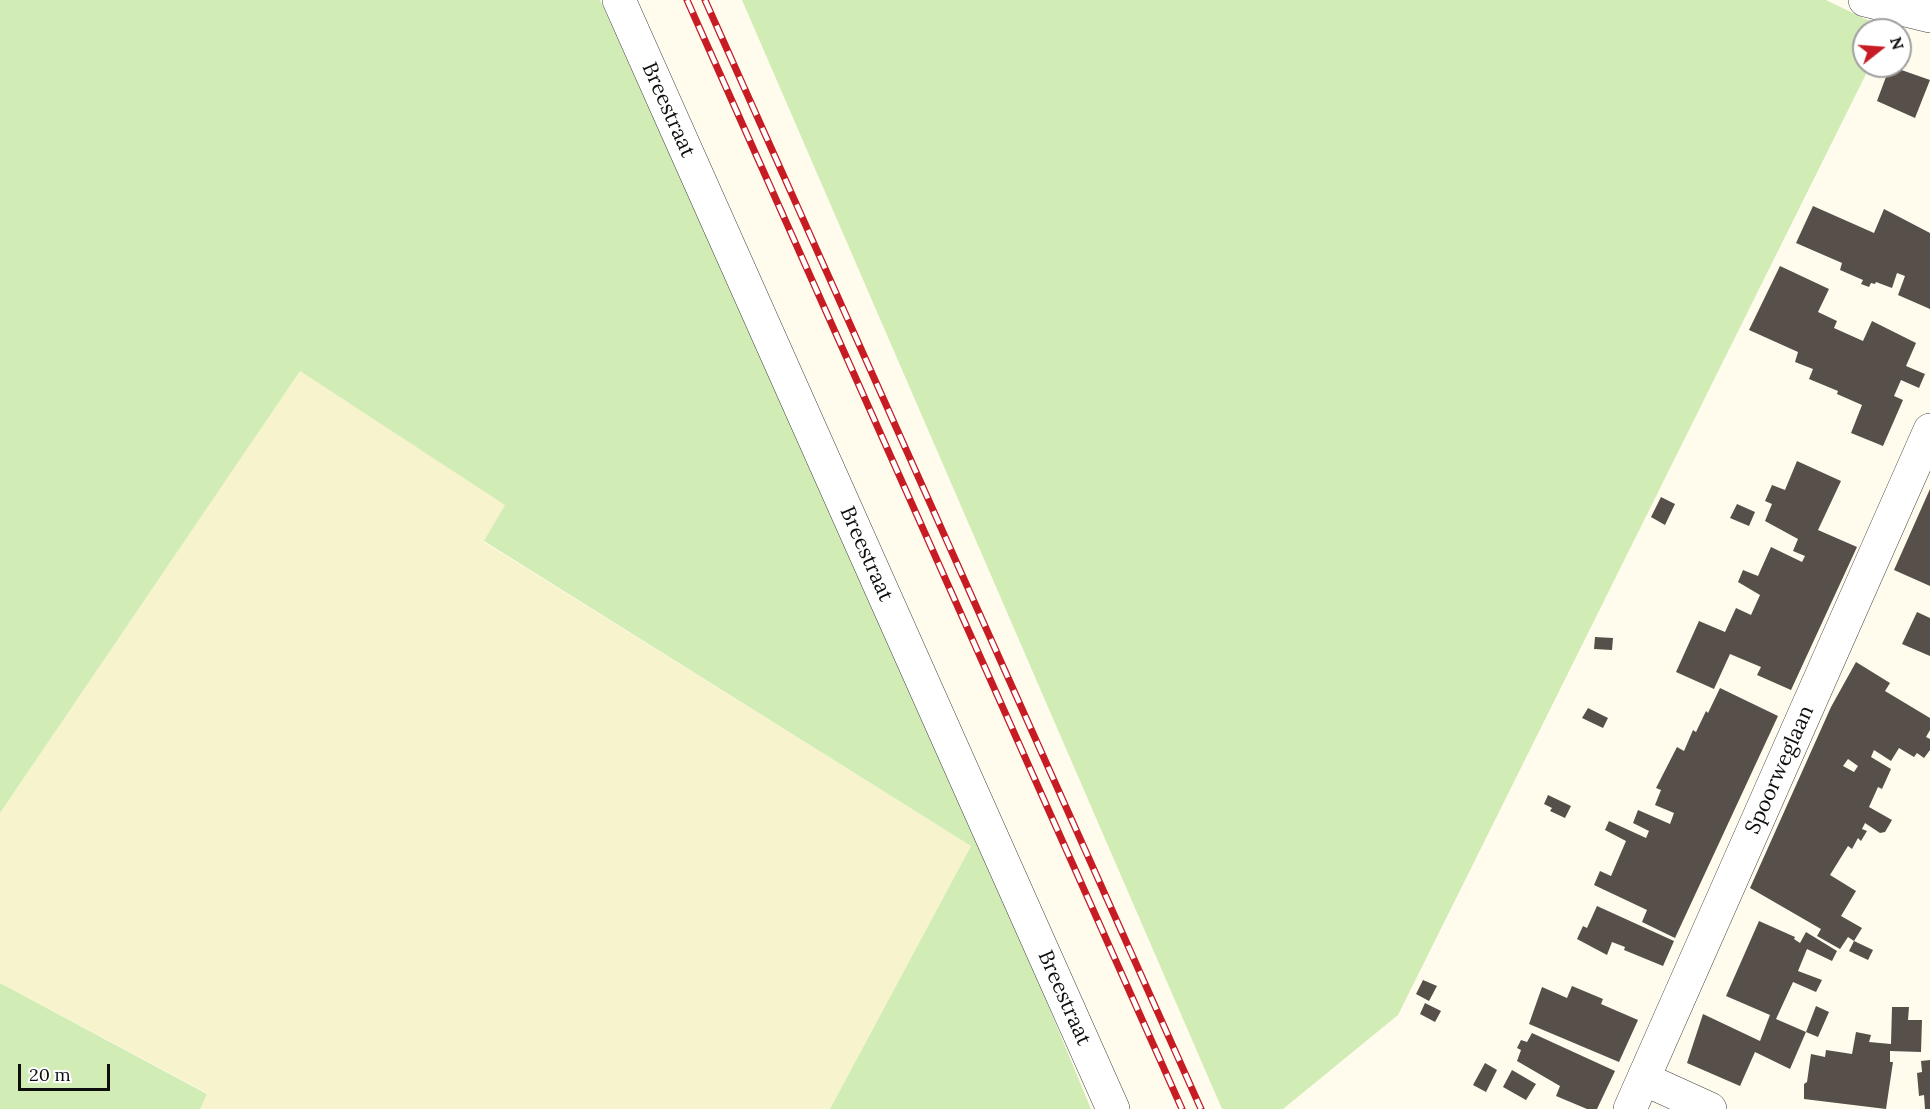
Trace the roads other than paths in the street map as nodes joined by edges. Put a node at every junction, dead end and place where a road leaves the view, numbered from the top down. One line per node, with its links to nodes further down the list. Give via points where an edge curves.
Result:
1 (619, 0): 6 (street, Breestraat)
2 (1865, 0): 3 (street)
3 (1930, 16)
4 (1930, 430): 5 (street, Spoorweglaan)
5 (1644, 1079): 7 (street, Spoorweglaan); 8 (street)
6 (1113, 1109)
7 (1630, 1109)
8 (1710, 1109)

